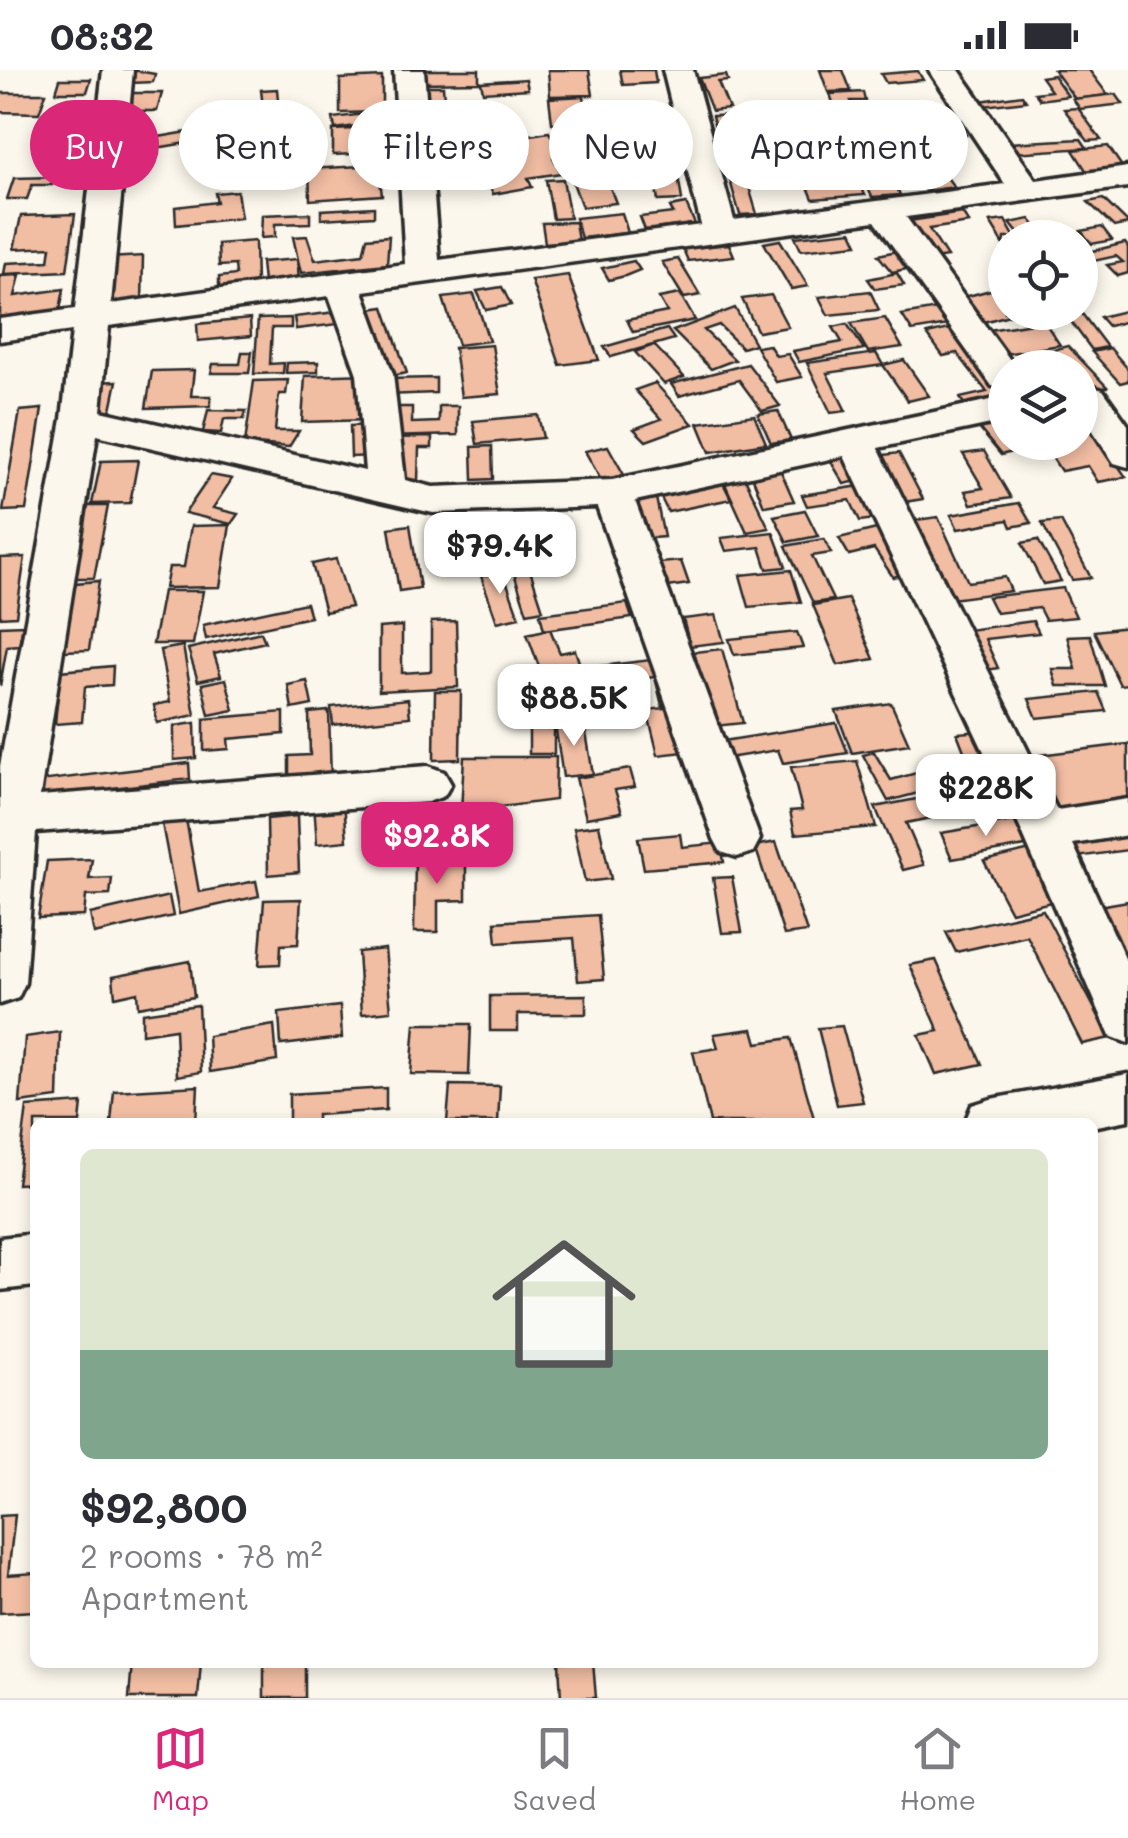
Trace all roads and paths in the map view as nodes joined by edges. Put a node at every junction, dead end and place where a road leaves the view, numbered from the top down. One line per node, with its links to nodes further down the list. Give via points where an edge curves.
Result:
1 (118, 70): 11 (street)
2 (409, 70): 9 (street)
3 (678, 70): 8 (street)
4 (944, 70): 6 (street)
5 (1128, 177): 6 (street)
6 (1027, 191): 7 (street)
7 (884, 211): 8 (street); 13 (street)
8 (720, 233): 9 (street)
9 (424, 274): 10 (street)
10 (342, 285): 11 (street); 21 (street, via 376,374)
11 (91, 320): 12 (street); 18 (street)
12 (0, 330)
13 (988, 355)
14 (1128, 393): 15 (street)
15 (1098, 396)
16 (988, 412): 19 (street)
17 (1098, 415): 20 (street)
18 (81, 419): 21 (street); 24 (street)
19 (856, 442): 22 (street); 26 (street)
20 (1128, 454)
21 (386, 490): 22 (street, via 433,500)
22 (612, 493): 27 (street)
23 (428, 784): 24 (street)
24 (14, 816): 28 (street)
25 (1128, 817): 26 (street)
26 (1044, 830): 29 (street)
27 (737, 839)
28 (0, 984)
29 (1128, 1021)
30 (1124, 1111): 31 (street)
31 (1039, 1118)
32 (30, 1261): 33 (street)
33 (0, 1264)

